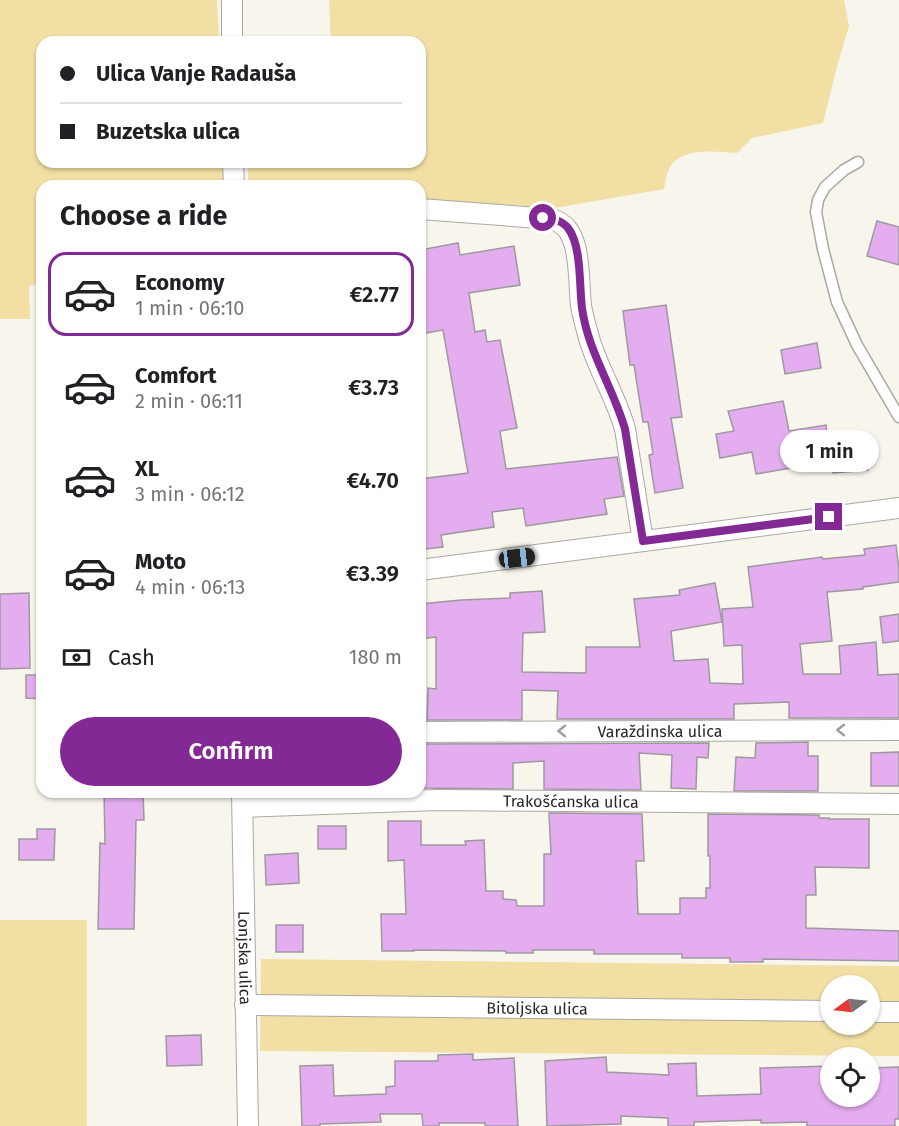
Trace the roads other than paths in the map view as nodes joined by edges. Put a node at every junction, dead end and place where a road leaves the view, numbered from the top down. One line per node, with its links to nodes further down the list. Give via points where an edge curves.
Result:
1 (232, 0): 2 (street)
2 (232, 36)
3 (858, 162): 5 (lane, via 825,188 816,212 837,302)
4 (426, 209): 7 (street, via 552,219 568,228 578,258 589,340 625,429)
5 (899, 417)
6 (899, 508): 7 (street)
7 (643, 541): 8 (street)
8 (426, 569)
9 (899, 730): 10 (street, Varaždinska ulica, one-way to 10)
10 (426, 732)
11 (242, 800): 12 (street, Trakošćanska ulica); 13 (street, Lonjska ulica)
12 (899, 804)
13 (245, 1005): 14 (street, Bitoljska ulica); 17 (street, Lonjska ulica)
14 (820, 1011)
15 (880, 1012): 16 (street)
16 (899, 1012)
17 (248, 1126)

